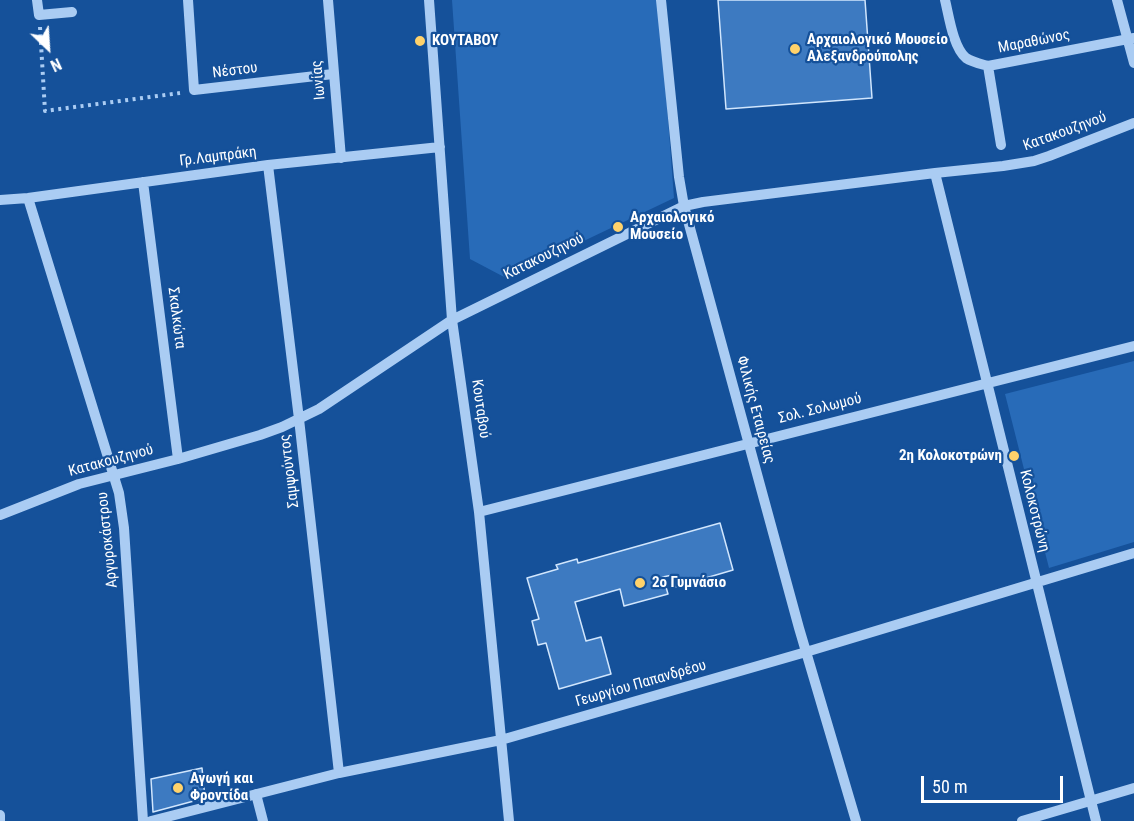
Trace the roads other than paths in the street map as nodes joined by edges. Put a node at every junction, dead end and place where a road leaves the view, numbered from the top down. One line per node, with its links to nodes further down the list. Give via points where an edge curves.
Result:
1 (37, 0): 8 (street, via 39,15)
2 (188, 0): 12 (street, Νέστου, via 194,90)
3 (328, 0): 12 (street, Ιωνίας)
4 (429, 0): 15 (street, Κουταβού)
5 (661, 0): 22 (street, Φιλικής Εταιρείας)
6 (947, 0): 11 (street, Μαραθώνος, via 959,50 967,58)
7 (1117, 0): 9 (street)
8 (72, 12)
9 (1131, 39): 10 (street); 11 (street, Μαραθώνος)
10 (1134, 63)
11 (988, 66): 14 (street)
12 (333, 74): 16 (street, Ιωνίας)
13 (1134, 123): 18 (street, Κατακουζηνού, via 1034,161)
14 (1001, 146)
15 (440, 147): 16 (street, Γρ.Λαμπράκη); 23 (street, Κουταβού)
16 (341, 158): 17 (street, Γρ.Λαμπράκη)
17 (268, 165): 19 (street, Γρ.Λαμπράκη); 26 (street, Σαμψούντος)
18 (935, 173): 22 (street, Κατακουζηνού); 25 (street, Κολοκοτρώνη)
19 (143, 182): 20 (street, Γρ.Λαμπράκη); 28 (street, Σκαλκώτα)
20 (28, 198): 21 (street, Γρ.Λαμπράκη); 29 (street, Αργυροκάστρου)
21 (0, 200)
22 (684, 206): 23 (street, Κατακουζηνού); 27 (street, Φιλικής Εταιρείας)
23 (452, 320): 26 (street, Κατακουζηνού); 30 (street, Κουταβού)
24 (1134, 345): 25 (street, Σολ. Σολωμού)
25 (987, 383): 27 (street, Σολ. Σολωμού); 33 (street, Κολοκοτρώνη)
26 (299, 419): 28 (street, Κατακουζηνού); 36 (street, Σαμψούντος)
27 (748, 443): 30 (street, Σολ. Σολωμού); 34 (street, Φιλικής Εταιρείας)
28 (178, 459): 29 (street, Κατακουζηνού)
29 (115, 475): 31 (street, Κατακουζηνού, via 69,487); 42 (street, Αργυροκάστρου, via 124,528)
30 (479, 512): 35 (street, Κουταβού)
31 (0, 515)
32 (1134, 553): 33 (street, Γεωργίου Παπανδρέου)
33 (1037, 582): 34 (street, Γεωργίου Παπανδρέου); 39 (street, Κολοκοτρώνη)
34 (806, 652): 35 (street, Γεωργίου Παπανδρέου); 46 (street, Φιλικής Εταιρείας)
35 (501, 740): 36 (street, Γεωργίου Παπανδρέου); 45 (street, Κουταβού)
36 (339, 773): 38 (street, Γεωργίου Παπανδρέου)
37 (1134, 788): 39 (street)
38 (256, 794): 43 (street, Γεωργίου Παπανδρέου); 44 (street)
39 (1091, 800): 47 (street); 48 (street, Κολοκοτρώνη)
40 (0, 815): 41 (street)
41 (0, 821)
42 (143, 821)
43 (151, 821)
44 (263, 821)
45 (509, 821)
46 (856, 821)
47 (1022, 821)
48 (1096, 821)

